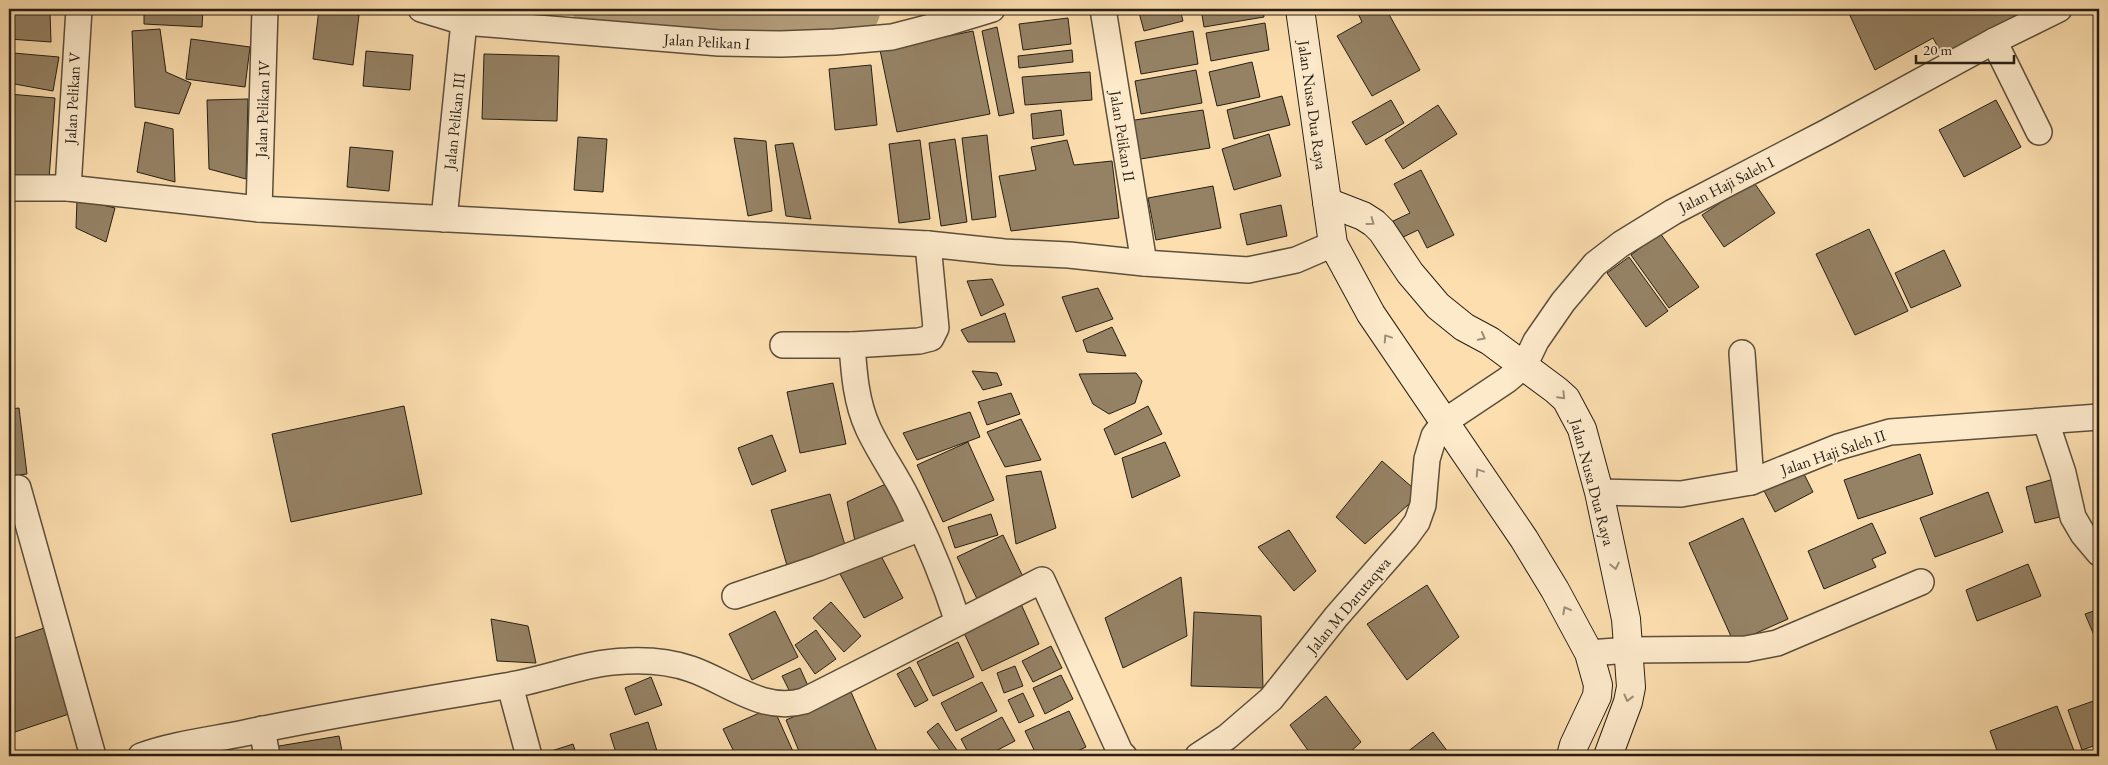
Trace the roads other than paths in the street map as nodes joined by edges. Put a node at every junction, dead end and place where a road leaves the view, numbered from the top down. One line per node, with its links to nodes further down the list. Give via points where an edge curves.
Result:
1 (79, 9): 12 (street, Jalan Pelikan V)
2 (265, 9): 14 (street, Jalan Pelikan IV)
3 (420, 9): 8 (street, Jalan Pelikan I)
4 (992, 9): 8 (street, Jalan Pelikan I, via 892,37 781,44 719,43)
5 (1103, 9): 18 (street, Jalan Pelikan II)
6 (1300, 9): 13 (street, Jalan Nusa Dua Raya)
7 (2059, 9): 9 (street, Jalan Haji Saleh I)
8 (464, 22): 15 (street, Jalan Pelikan III)
9 (1994, 41): 10 (street); 22 (street, Jalan Haji Saleh I, via 1673,212 1622,244 1595,264 1579,282 1536,341)
10 (2040, 132)
11 (9, 188): 12 (street)
12 (68, 188): 14 (street)
13 (1327, 202): 17 (street, Jalan Nusa Dua Raya); 22 (street, Jalan Nusa Dua Raya, one-way to 22, via 1363,216 1382,231 1410,273 1438,306)
14 (259, 209): 15 (street)
15 (444, 220): 16 (street)
16 (928, 244): 18 (street); 20 (street, via 934,335 919,341)
17 (1333, 244): 18 (street, via 1296,260 1248,270); 24 (street, Jalan Nusa Dua Raya, one-way to 17, via 1371,314)
18 (1144, 263)
19 (783, 345): 20 (street)
20 (852, 345): 29 (street, via 855,381 867,427 907,496)
21 (1742, 353): 26 (street)
22 (1524, 366): 24 (street, Jalan Haji Saleh I); 28 (street, Jalan Nusa Dua Raya, one-way to 28, via 1566,399 1575,413)
23 (2099, 417): 25 (street, Jalan Haji Saleh II)
24 (1444, 422): 35 (street, Jalan Nusa Dua Raya, one-way to 24, via 1524,539); 43 (street, Jalan M Darutaqwa, via 1430,447 1423,505 1417,522 1271,699 1227,737)
25 (2046, 422): 26 (street, Jalan Haji Saleh II, via 1890,432 1838,447); 30 (street, via 2064,473 2073,517)
26 (1751, 482): 28 (street, Jalan Haji Saleh II, via 1681,494)
27 (18, 488): 39 (street)
28 (1599, 492): 34 (street, Jalan Nusa Dua Raya, one-way to 34)
29 (921, 528): 32 (street); 33 (street)
30 (2099, 553)
31 (1921, 582): 34 (street, via 1763,647)
32 (735, 596)
33 (958, 622): 36 (street, via 804,701 792,704 764,701 691,669 659,662 616,662); 38 (street, via 1042,580)
34 (1630, 650): 35 (street); 45 (street, Jalan Nusa Dua Raya, one-way to 45, via 1628,702)
35 (1589, 653): 44 (street, Jalan Nusa Dua Raya, via 1598,685 1597,696)
36 (510, 686): 37 (street); 42 (street)
37 (262, 729): 40 (street); 41 (street)
38 (1120, 755)
39 (93, 756)
40 (141, 756)
41 (267, 756)
42 (530, 756)
43 (1198, 756)
44 (1571, 756)
45 (1608, 756)

